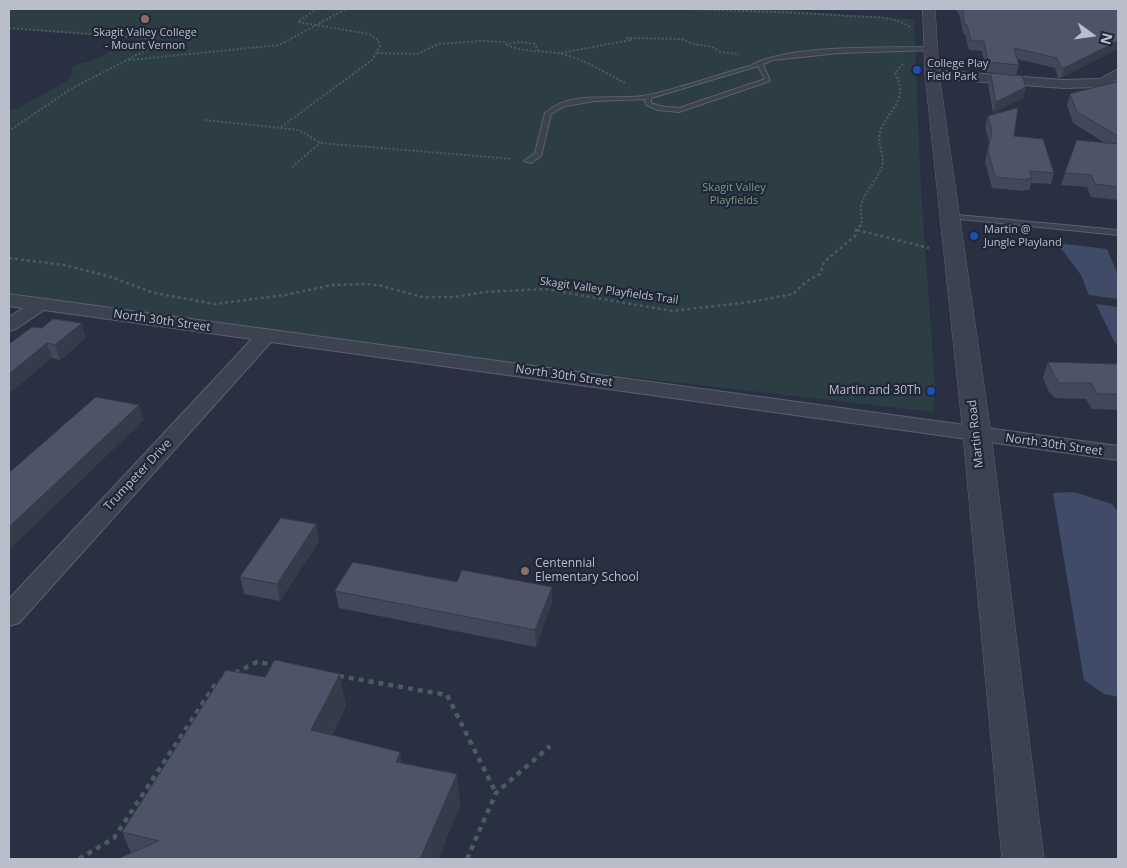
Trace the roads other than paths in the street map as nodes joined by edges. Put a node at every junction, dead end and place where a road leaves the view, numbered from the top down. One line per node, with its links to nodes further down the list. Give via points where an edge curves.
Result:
1 (929, 9): 2 (street, Martin Road)
2 (931, 49): 3 (lane, via 841,51); 5 (street, Martin Road)
3 (759, 62): 8 (lane, via 752,67); 8 (lane, via 768,80 679,110 658,108)
4 (1118, 73): 6 (street)
5 (932, 74): 6 (street, via 1063,84); 10 (street, Martin Road)
6 (1103, 82): 7 (street)
7 (1118, 88)
8 (649, 99): 9 (lane, via 595,99 563,104 548,113 538,154)
9 (528, 161)
10 (950, 216): 11 (lane); 16 (street, Martin Road)
11 (1118, 233)
12 (9, 300): 13 (street, North 30th Street)
13 (41, 304): 14 (street); 15 (street, North 30th Street)
14 (9, 325)
15 (267, 335): 16 (street, North 30th Street); 18 (street, Trumpeter Drive)
16 (977, 434): 17 (street, North 30th Street); 19 (street, Martin Road)
17 (1118, 454)
18 (9, 616)
19 (1023, 859)

